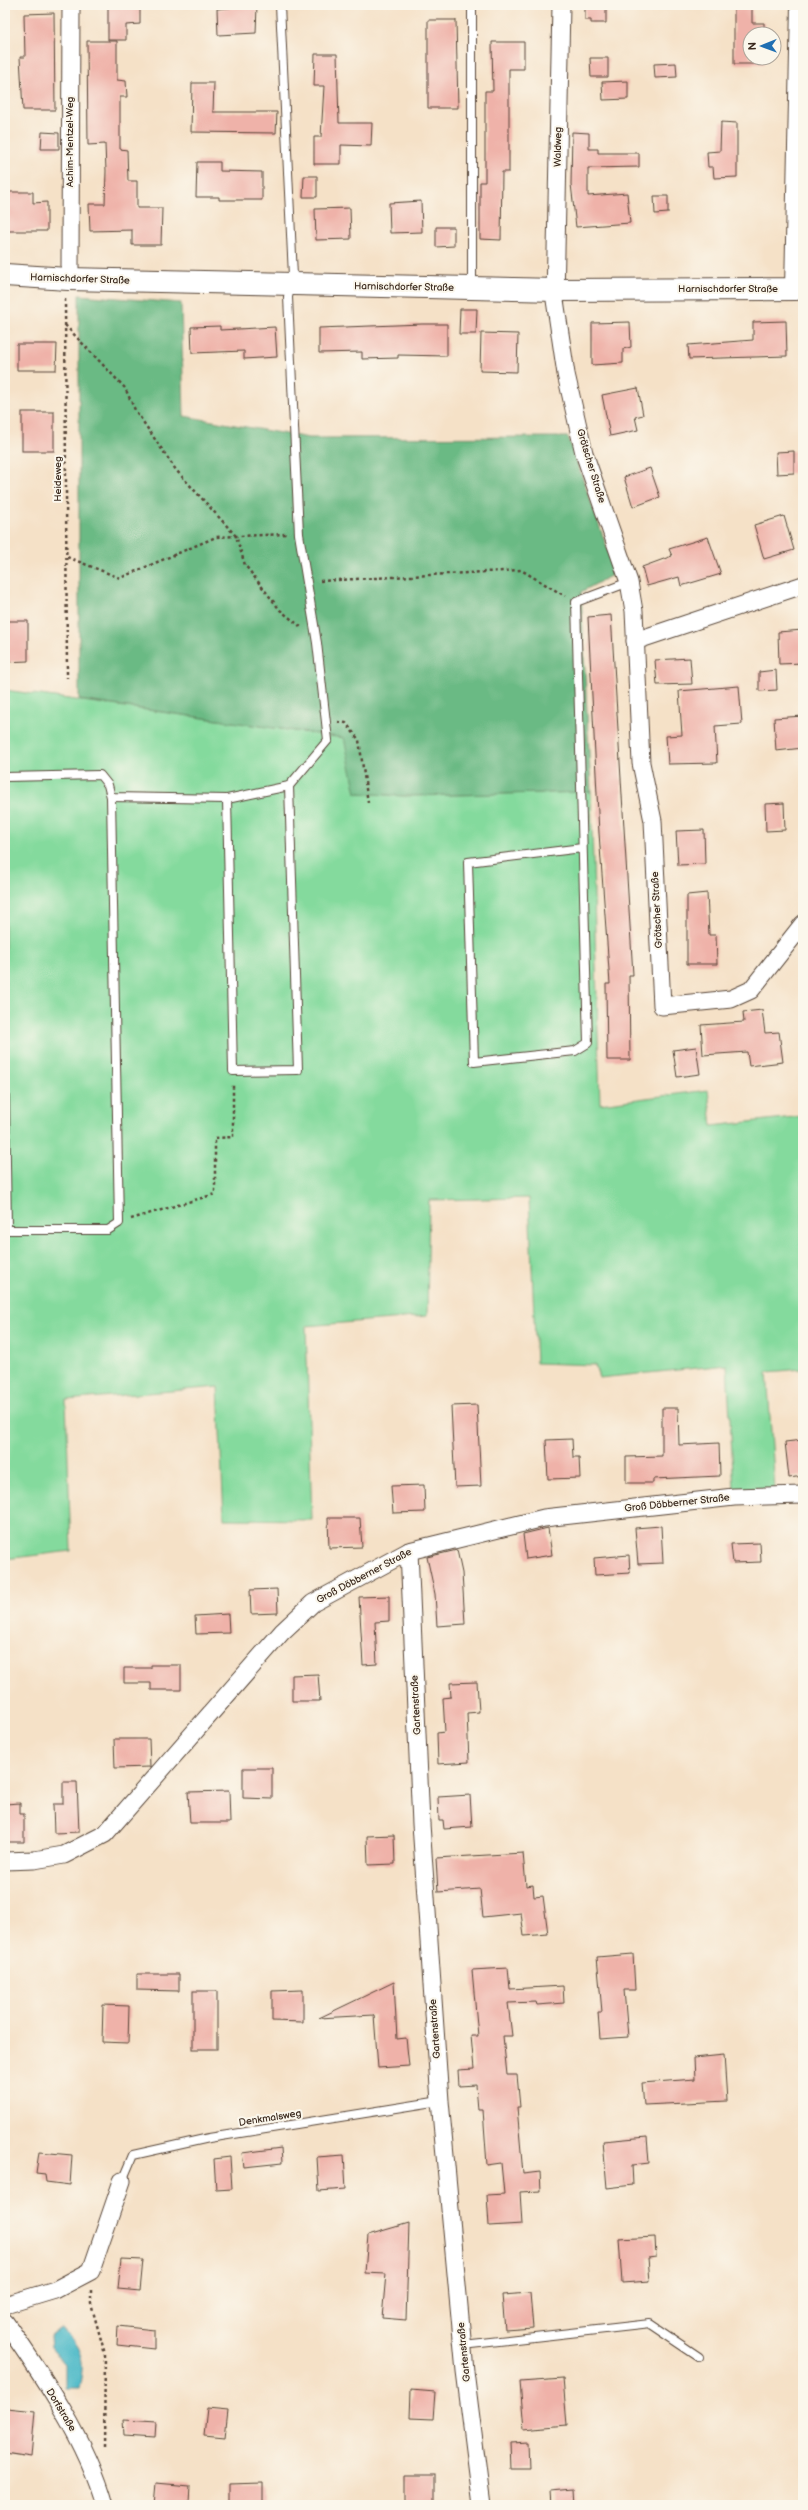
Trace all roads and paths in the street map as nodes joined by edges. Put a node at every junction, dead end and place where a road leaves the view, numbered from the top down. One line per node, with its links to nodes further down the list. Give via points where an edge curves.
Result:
1 (71, 5): 7 (street, Achim-Mentzel-Weg)
2 (280, 5): 8 (lane)
3 (472, 5): 9 (lane)
4 (561, 5): 11 (street, Waldweg)
5 (802, 5): 10 (street)
6 (5, 275): 7 (street, Harnischdorfer Straße)
7 (68, 280): 8 (street, Harnischdorfer Straße); 12 (path, Heideweg, via 65,290)
8 (292, 284): 9 (street, Harnischdorfer Straße); 13 (lane, via 288,297)
9 (472, 288): 11 (street, Harnischdorfer Straße)
10 (799, 289): 11 (street, Harnischdorfer Straße)
11 (556, 290): 17 (street, Grötscher Straße, via 555,300 566,374 584,453)
12 (65, 325): 14 (path, via 125,388 135,410 176,470); 15 (path, Heideweg)
13 (299, 534): 14 (path); 16 (lane)
14 (236, 536): 15 (path, via 216,537 120,578); 21 (path, via 245,565 280,610 308,632)
15 (66, 556): 22 (path, Heideweg)
16 (308, 582): 19 (path, via 521,570); 21 (lane)
17 (629, 582): 19 (lane); 20 (street, Grötscher Straße, via 634,610)
18 (803, 585): 20 (street)
19 (576, 602): 29 (lane)
20 (635, 641): 30 (street, Grötscher Straße, via 641,764 653,821 662,1006 731,999 751,990)
21 (317, 643): 23 (lane)
22 (67, 678)
23 (326, 722): 25 (lane, via 328,740); 28 (path, via 346,723 359,740)
24 (5, 777): 26 (lane, via 100,775 108,785)
25 (289, 786): 27 (lane); 31 (lane, via 298,1070)
26 (111, 797): 27 (lane); 33 (lane)
27 (227, 799): 31 (lane)
28 (368, 803)
29 (582, 848): 29 (lane, via 588,1043 575,1051 474,1062 468,862)
30 (803, 924)
31 (233, 1071): 33 (path, via 233,1137 215,1138 215,1194)
32 (5, 1096): 33 (lane, via 7,1230 108,1230)
33 (119, 1223)
34 (803, 1495): 35 (street, Groß Döbberner Straße, via 734,1497 544,1518)
35 (408, 1551): 36 (street, Groß Döbberner Straße, via 313,1603 282,1632 105,1834 64,1855 34,1860); 37 (street, Gartenstraße, via 421,1824)
36 (5, 1860)
37 (440, 2101): 38 (lane, Denkmalsweg, via 209,2138 132,2155); 42 (street, Gartenstraße)
38 (122, 2181): 39 (street)
39 (91, 2271): 40 (street, via 55,2290); 44 (path, via 91,2304 104,2354)
40 (5, 2305)
41 (5, 2322): 45 (street, Dorfstraße, via 28,2355 80,2443 95,2474)
42 (463, 2345): 43 (lane, via 650,2324); 46 (street, Gartenstraße)
43 (699, 2357)
44 (104, 2454)
45 (105, 2505)
46 (482, 2505)

